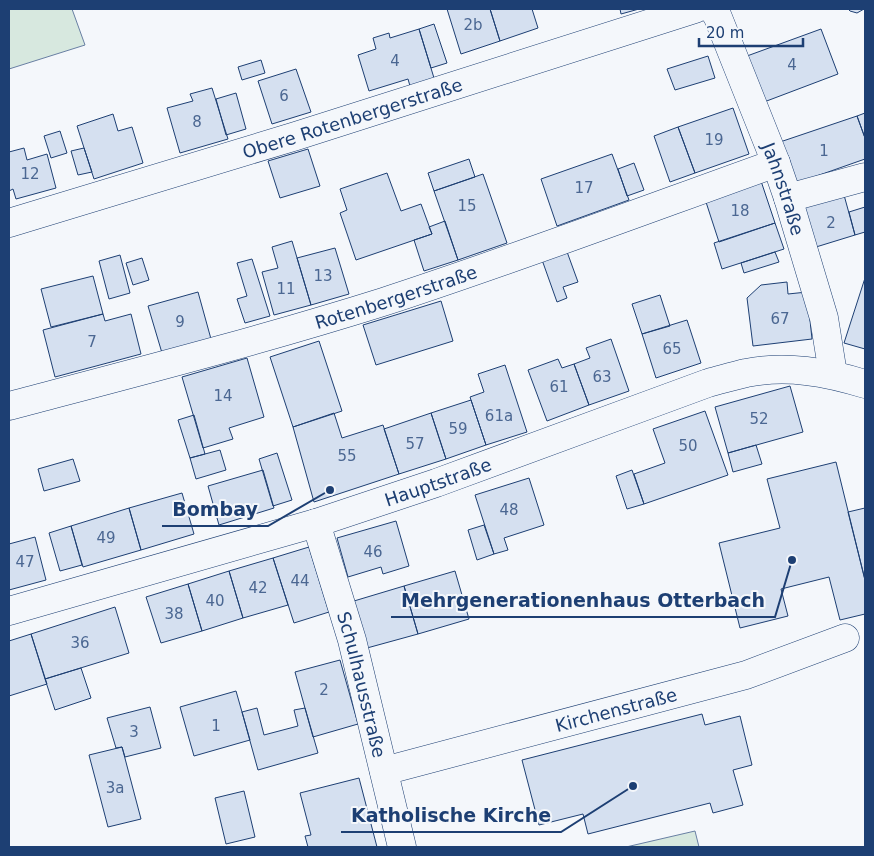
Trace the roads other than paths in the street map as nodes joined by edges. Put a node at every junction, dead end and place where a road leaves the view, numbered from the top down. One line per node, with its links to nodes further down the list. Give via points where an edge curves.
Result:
1 (695, 9): 6 (street, Obere Rotenbergerstraße)
2 (712, 9): 3 (street, Jahnstraße, via 717,14)
3 (776, 163): 5 (street, Jahnstraße); 9 (street, Rotenbergerstraße, via 382,302 253,341)
4 (865, 177): 5 (street)
5 (788, 198): 7 (street, Jahnstraße, via 824,318)
6 (9, 223)
7 (833, 374): 8 (street, Hauptstraße); 10 (street, Hauptstraße, via 778,370 747,373 708,383 436,483)
8 (865, 384)
9 (9, 406)
10 (316, 523): 11 (street, Hauptstraße); 13 (street, Schulhausstraße, via 352,640)
11 (9, 611)
12 (845, 638): 13 (street, Kirchenstraße, via 746,675)
13 (384, 771): 14 (street, Schulhausstraße)
14 (402, 847)

